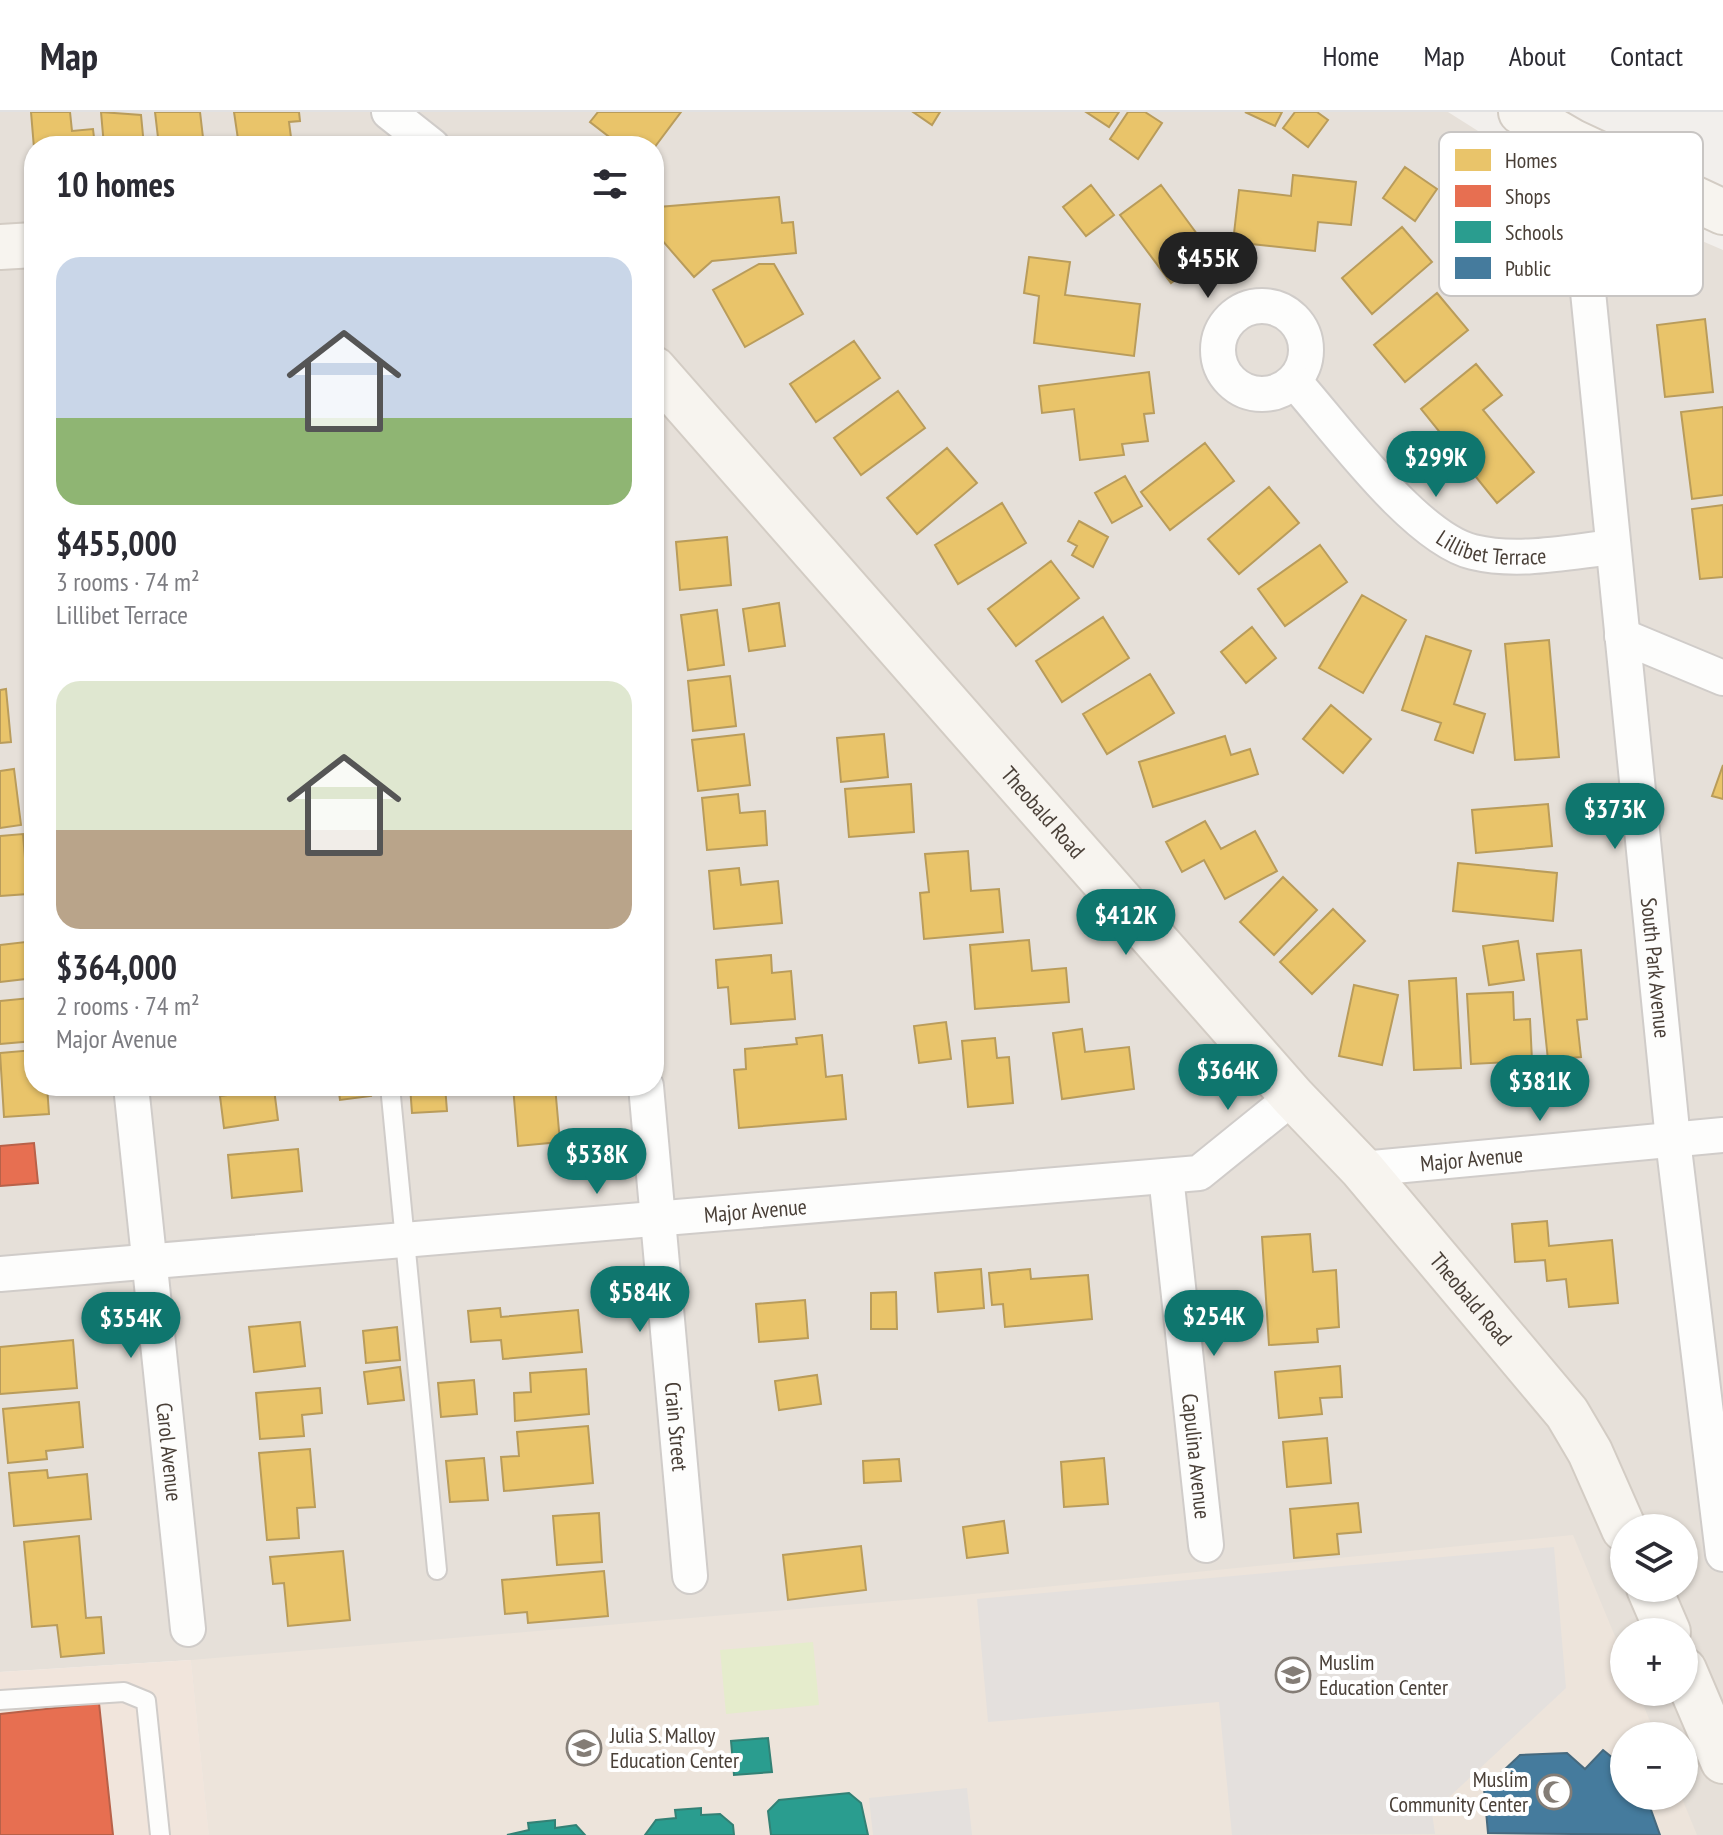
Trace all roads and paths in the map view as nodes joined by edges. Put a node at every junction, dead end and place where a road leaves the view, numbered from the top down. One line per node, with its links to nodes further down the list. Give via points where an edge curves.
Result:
1 (389, 112): 4 (street)
2 (1521, 112): 3 (street)
3 (1556, 132)
4 (419, 136)
5 (1703, 203): 6 (street)
6 (1723, 212)
7 (24, 246): 8 (street)
8 (0, 247)
9 (1588, 296): 12 (street, South Park Avenue)
10 (664, 380): 18 (street, Theobald Road)
11 (1294, 381): 12 (street, Lillibet Terrace, via 1419,524 1445,542 1515,557)
12 (1613, 547): 13 (street, South Park Avenue)
13 (1622, 636): 14 (street); 20 (street, South Park Avenue)
14 (1723, 678)
15 (132, 1096): 25 (street, Carol Avenue)
16 (391, 1096): 24 (lane)
17 (647, 1096): 23 (street, Crain Street)
18 (1293, 1097): 21 (street, Theobald Road); 22 (street, Major Avenue, via 1199,1173)
19 (1723, 1135): 20 (street, Major Avenue)
20 (1673, 1140): 21 (street, Major Avenue); 29 (street, South Park Avenue)
21 (1362, 1169): 27 (street, Theobald Road, via 1567,1413)
22 (1166, 1176): 23 (street, Major Avenue); 28 (street, Capulina Avenue)
23 (660, 1220): 24 (street, Major Avenue); 31 (street, Crain Street)
24 (406, 1241): 25 (street, Major Avenue); 30 (lane)
25 (150, 1263): 26 (street, Major Avenue); 32 (street, Carol Avenue)
26 (0, 1274)
27 (1617, 1514)
28 (1206, 1545)
29 (1723, 1554)
30 (437, 1570)
31 (690, 1576)
32 (188, 1629)
33 (0, 1700): 36 (lane, via 124,1692 146,1701)
34 (1698, 1703): 35 (street)
35 (1723, 1761)
36 (160, 1835)

